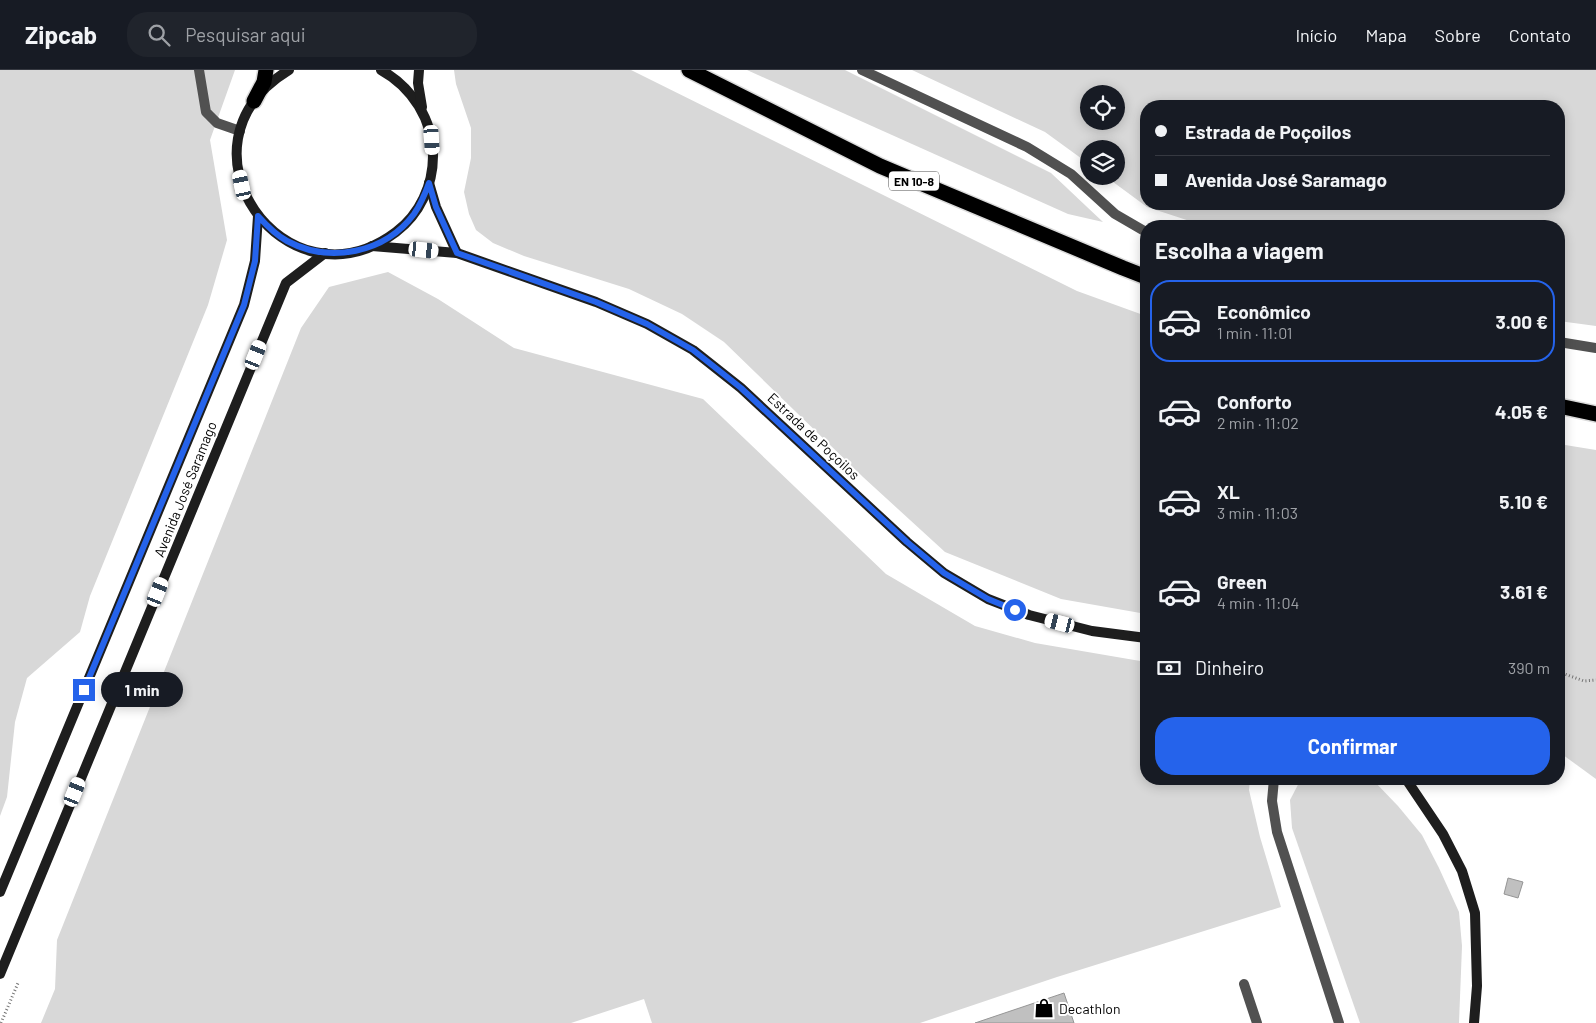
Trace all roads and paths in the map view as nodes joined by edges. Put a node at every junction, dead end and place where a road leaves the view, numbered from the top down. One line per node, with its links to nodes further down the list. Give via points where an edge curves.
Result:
1 (199, 70): 10 (street, via 206,112 217,123)
2 (266, 70): 8 (highway)
3 (289, 70): 8 (main road, Estrada de Poçoilos)
4 (381, 70): 9 (main road, Estrada de Poçoilos, via 403,85)
5 (419, 70): 9 (main road, Estrada de Poçoilos)
6 (689, 70): 17 (highway, EN 10-8, via 880,166)
7 (862, 70): 13 (street, via 1027,146 1071,174 1115,214)
8 (254, 101): 10 (main road, Estrada de Poçoilos)
9 (424, 113): 11 (main road, Estrada de Poçoilos, via 432,140)
10 (240, 131): 12 (main road, Estrada de Poçoilos, via 238,167 248,201)
11 (429, 183): 14 (main road, Estrada de Poçoilos, via 414,214 388,238); 16 (main road, Estrada de Poçoilos)
12 (258, 216): 15 (main road, Estrada de Poçoilos, via 287,241); 27 (main road, Avenida José Saramago, via 255,261 244,305)
13 (1140, 229)
14 (372, 246): 15 (main road, Estrada de Poçoilos, via 341,254); 16 (main road, Estrada de Poçoilos)
15 (325, 253): 28 (main road, Avenida José Saramago, via 286,283)
16 (457, 253): 22 (main road, Estrada de Poçoilos, via 596,302 647,324 693,350 741,388 907,542 944,573 988,599 1029,615 1092,631)
17 (1140, 274)
18 (1565, 343): 19 (street)
19 (1596, 348)
20 (1565, 407): 21 (highway)
21 (1596, 414)
22 (1140, 637)
23 (1565, 674): 24 (path, via 1584,681)
24 (1596, 680)
25 (1273, 785): 31 (street, via 1272,801 1277,832)
26 (1410, 785): 32 (main road, via 1443,834 1462,871 1475,913 1477,986)
27 (0, 892)
28 (0, 974)
29 (1244, 984): 30 (street)
30 (1257, 1023)
31 (1339, 1023)
32 (1474, 1023)

